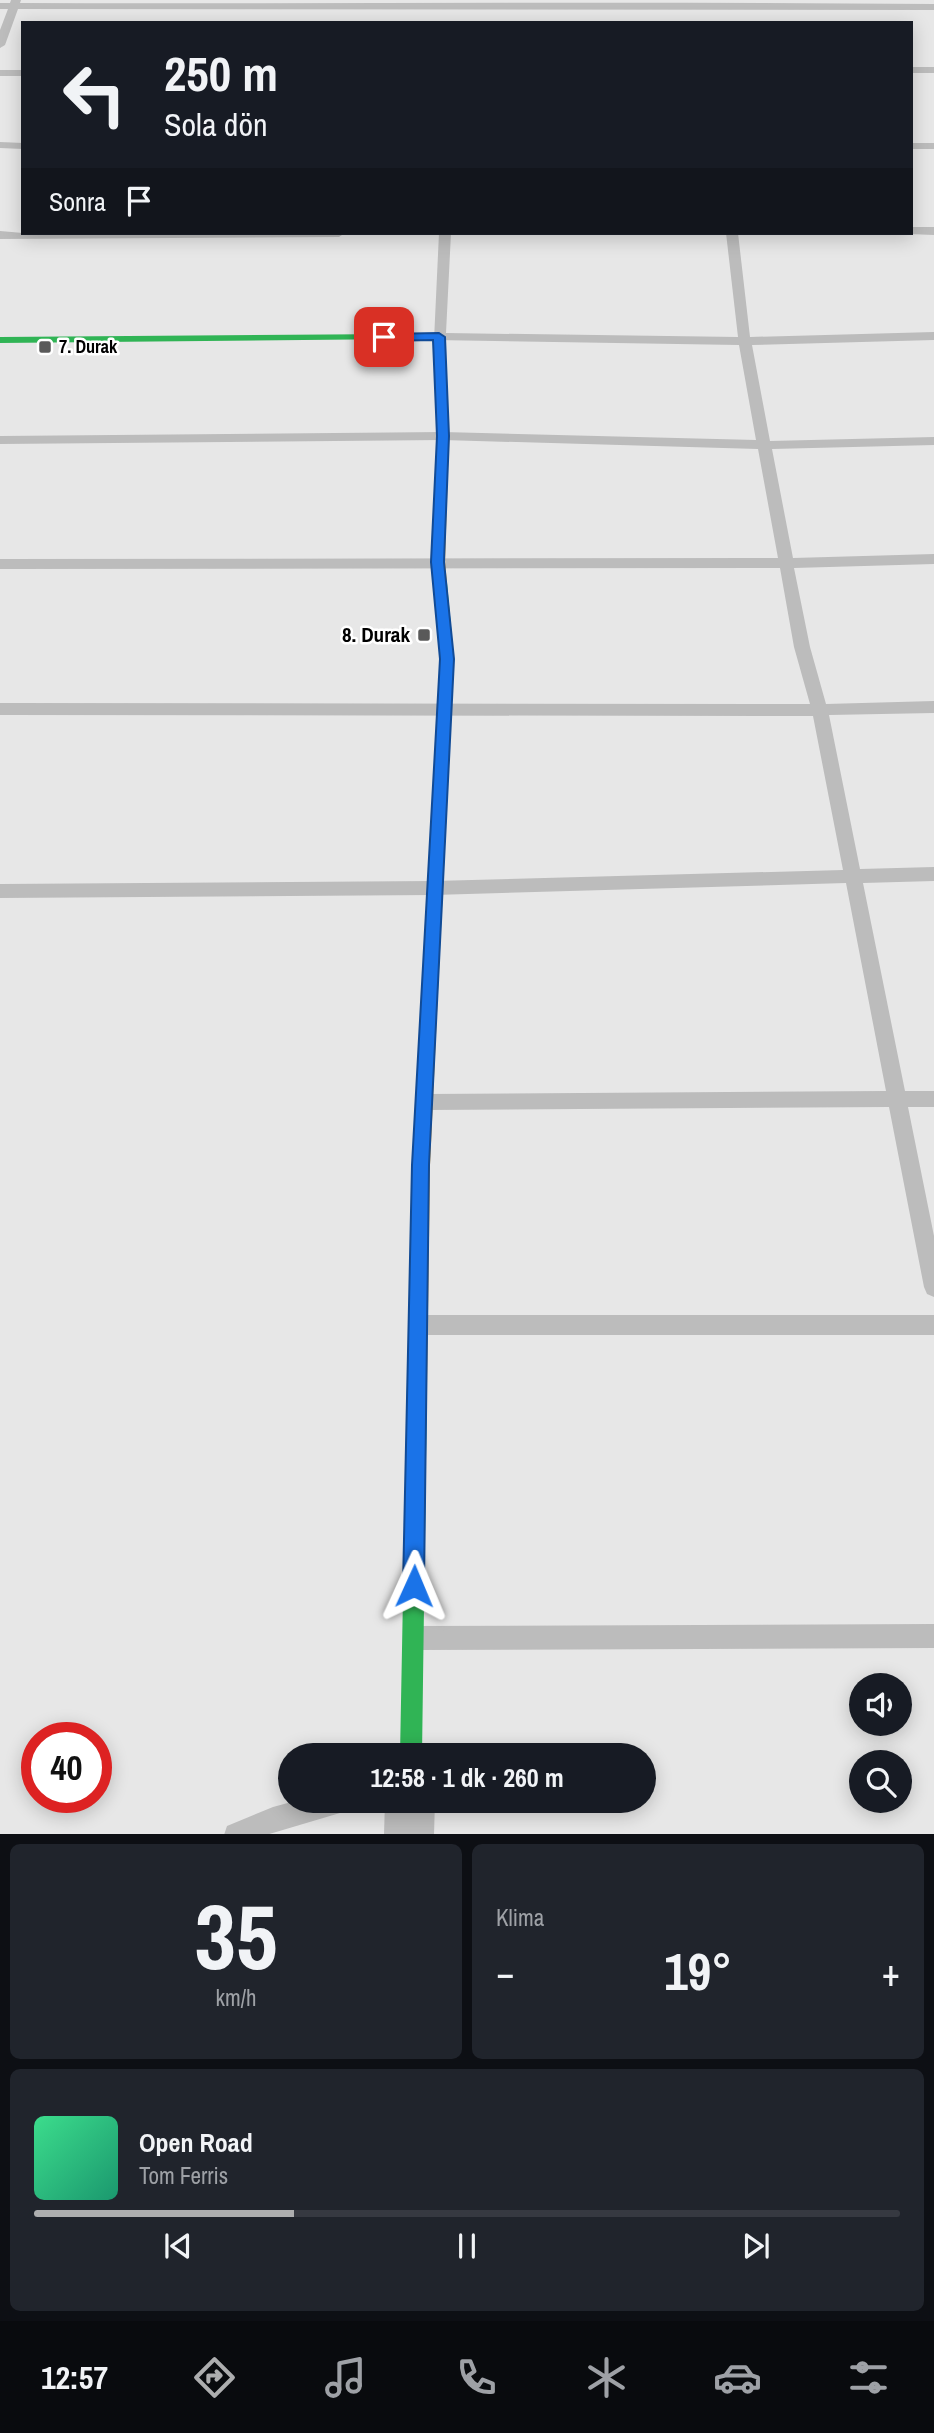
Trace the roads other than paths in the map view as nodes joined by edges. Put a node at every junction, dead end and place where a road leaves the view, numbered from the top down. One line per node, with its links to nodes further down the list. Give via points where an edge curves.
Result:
1 (15, 3): 2 (lane); 3 (lane); 6 (lane)
2 (449, 4): 4 (lane)
3 (0, 6)
4 (687, 6): 5 (lane)
5 (934, 6)
6 (0, 45)
7 (913, 70): 8 (lane)
8 (934, 70)
9 (0, 73): 10 (lane)
10 (21, 73)
11 (0, 145): 12 (lane)
12 (21, 145)
13 (913, 146): 14 (lane)
14 (934, 146)
15 (913, 231): 16 (lane)
16 (934, 231)
17 (0, 235): 18 (lane)
18 (21, 235)
19 (445, 235): 22 (lane)
20 (732, 235): 24 (lane)
21 (934, 336): 24 (lane)
22 (439, 337): 23 (street); 24 (lane); 25 (street)
23 (0, 340)
24 (744, 341): 28 (lane)
25 (443, 436): 26 (lane); 28 (lane); 30 (street)
26 (0, 440)
27 (934, 441): 28 (lane)
28 (765, 445): 31 (lane)
29 (934, 559): 31 (lane)
30 (438, 562): 31 (lane); 32 (lane); 35 (street, via 447,659)
31 (787, 563): 36 (lane, via 802,647)
32 (0, 564)
33 (934, 707): 36 (lane)
34 (0, 709): 35 (lane)
35 (445, 710): 36 (lane); 39 (street)
36 (820, 710): 38 (lane)
37 (934, 874): 38 (lane)
38 (851, 875): 39 (lane); 42 (lane)
39 (434, 888): 40 (lane); 43 (street)
40 (0, 891)
41 (934, 1099): 42 (lane)
42 (898, 1100): 43 (lane); 44 (lane)
43 (426, 1102): 45 (street)
44 (934, 1287)
45 (418, 1325): 46 (lane); 48 (street)
46 (934, 1325)
47 (934, 1636): 48 (lane)
48 (413, 1638): 49 (street)
49 (411, 1743)
50 (295, 1813): 52 (lane)
51 (410, 1813): 53 (street)
52 (238, 1834)
53 (409, 1834)

